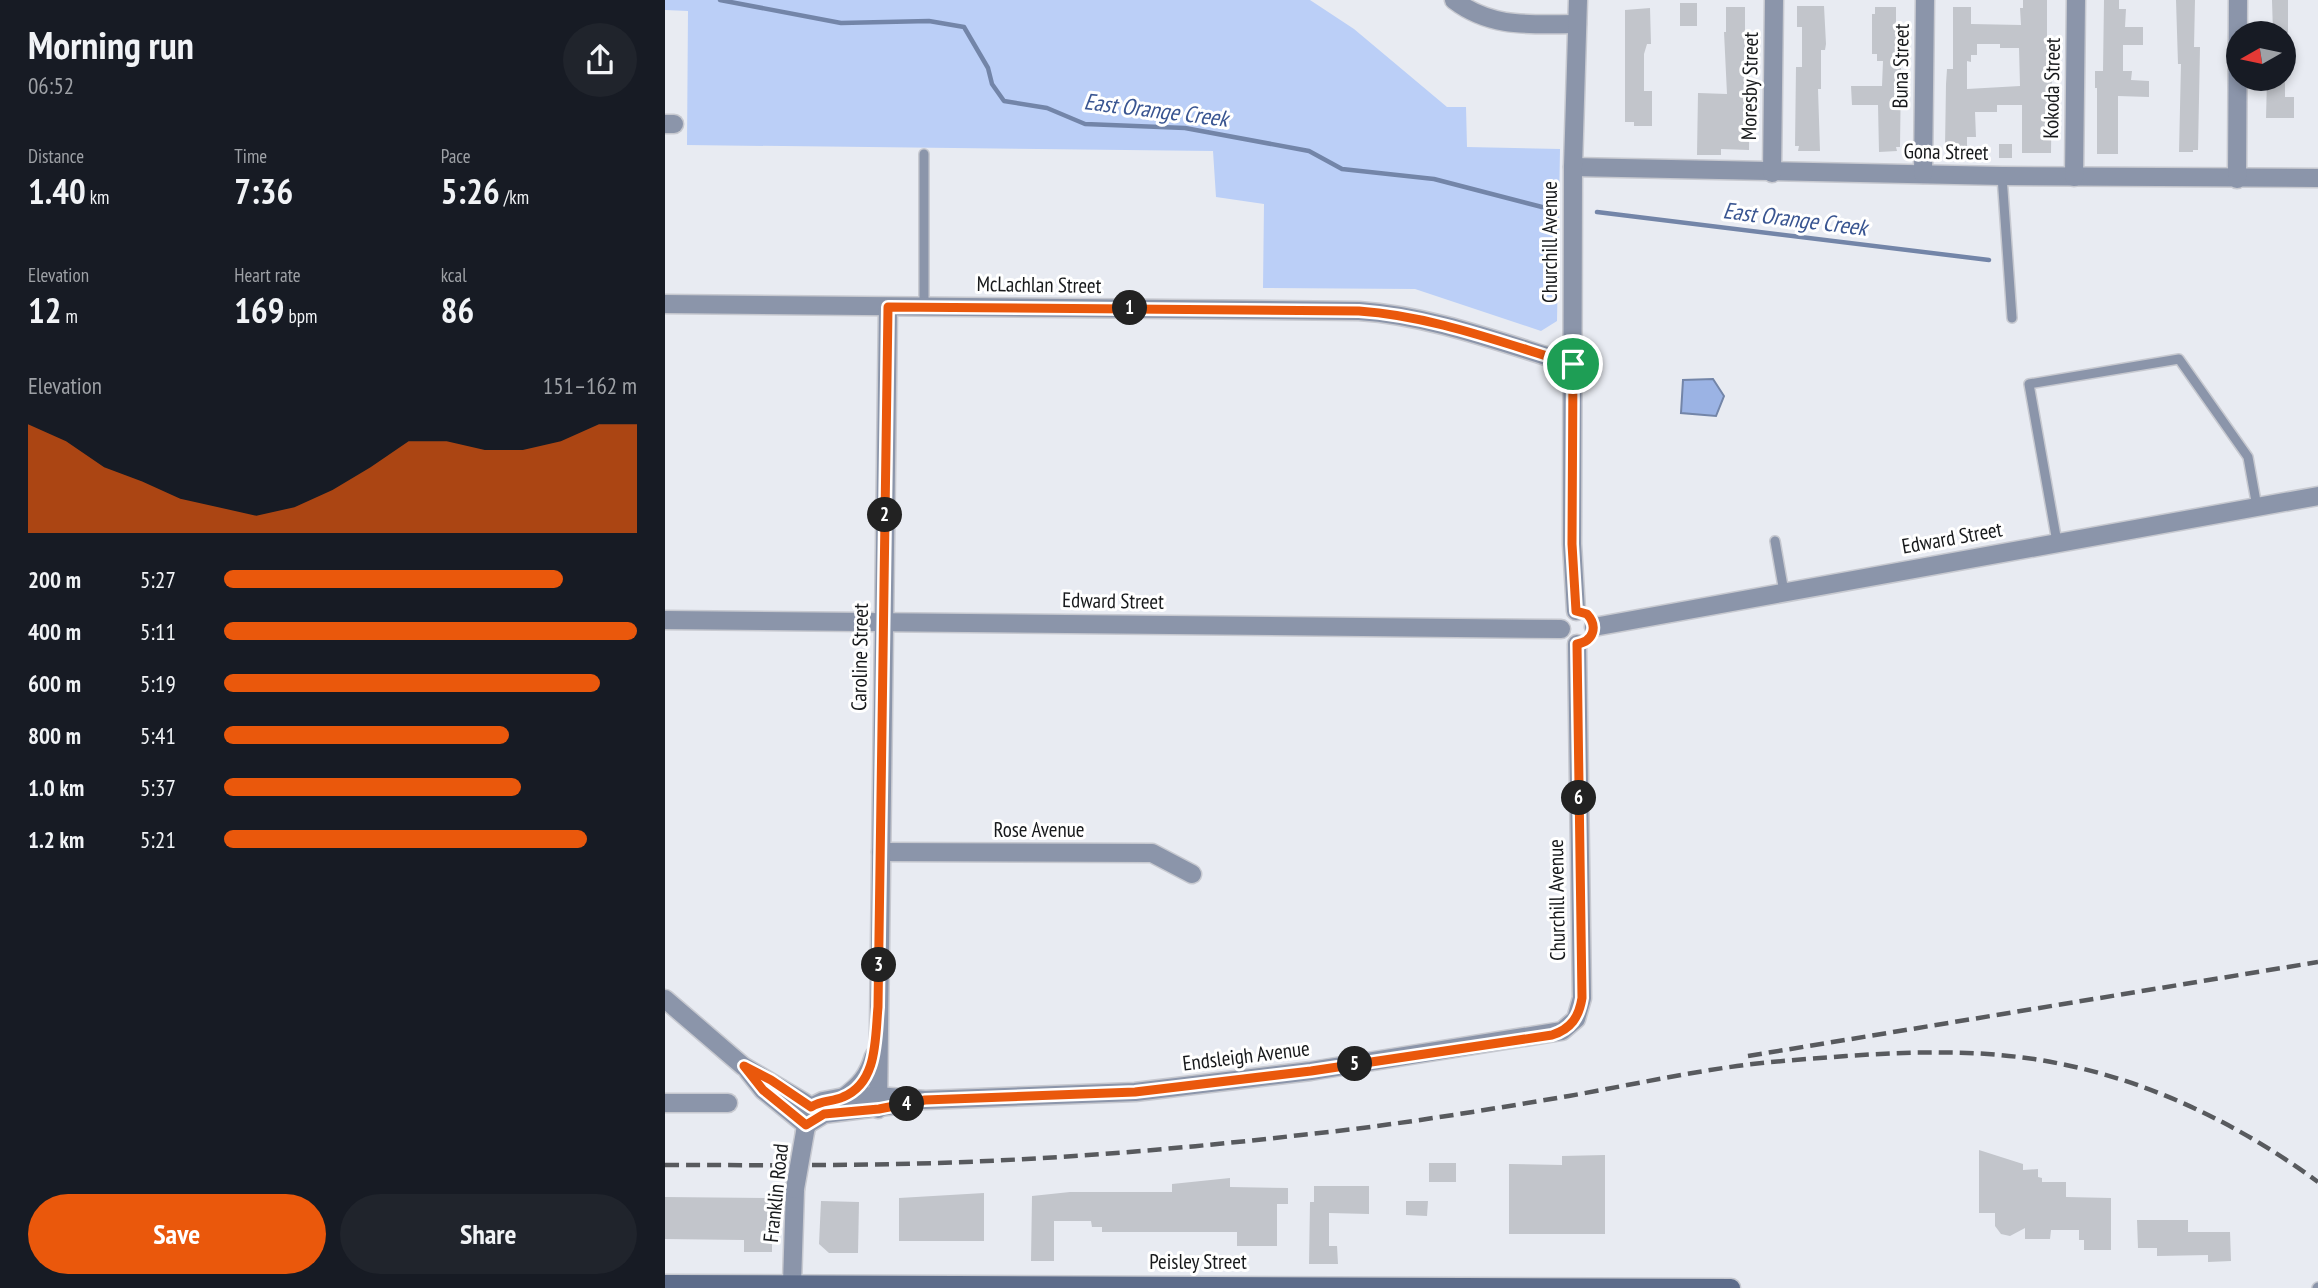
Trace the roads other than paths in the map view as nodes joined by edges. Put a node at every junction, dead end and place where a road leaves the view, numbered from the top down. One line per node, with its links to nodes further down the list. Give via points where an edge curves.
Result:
1 (1454, 0): 7 (street, via 1476,15 1496,21)
2 (1578, 0): 7 (street, Churchill Avenue)
3 (1774, 0): 10 (street, Moresby Street)
4 (1925, 0): 11 (street, Buna Street)
5 (2076, 0): 13 (street, Kokoda Street)
6 (2238, 0): 14 (street)
7 (1577, 24): 9 (street, Churchill Avenue)
8 (924, 154): 17 (lane)
9 (1573, 167): 10 (street, Gona Street); 20 (street, Churchill Avenue)
10 (1772, 173): 11 (street, Gona Street)
11 (1923, 174): 12 (street, Gona Street)
12 (2002, 176): 13 (street, Gona Street); 19 (lane)
13 (2074, 177): 14 (street, Gona Street)
14 (2237, 178): 15 (street, Gona Street)
15 (2318, 178)
16 (665, 304): 18 (street, McLachlan Street)
17 (925, 306): 18 (street, McLachlan Street); 20 (street, McLachlan Street, via 1395,313)
18 (888, 307): 28 (street, Caroline Street)
19 (2012, 318)
20 (1573, 364): 26 (street, Churchill Avenue)
21 (2318, 496): 22 (street, Edward Street)
22 (2257, 507): 24 (street, Edward Street); 24 (lane, via 2248,457 2179,359 2029,384)
23 (1775, 541): 25 (lane)
24 (2057, 542): 25 (street, Edward Street)
25 (1784, 592): 29 (street, Edward Street)
26 (1576, 611): 29 (street, via 1587,614); 30 (street, via 1567,615)
27 (665, 620): 28 (street, Edward Street)
28 (883, 621): 30 (street, Edward Street); 32 (street, Caroline Street)
29 (1594, 627): 31 (street, via 1587,641)
30 (1561, 629): 31 (street, via 1568,641)
31 (1577, 644): 36 (street, Churchill Avenue, via 1582,998)
32 (881, 852): 33 (street, Rose Avenue, via 1152,853); 35 (street, Caroline Street)
33 (1192, 874)
34 (665, 999): 41 (street, via 744,1066 763,1090)
35 (878, 1007): 37 (street, Caroline Street, via 869,1073); 38 (street, Caroline Street)
36 (1569, 1027): 38 (street, Endsleigh Avenue, via 1552,1035 1135,1092)
37 (844, 1097): 38 (street, Endsleigh Avenue); 41 (street, Endsleigh Avenue, via 823,1101)
38 (878, 1102): 41 (street, Endsleigh Avenue)
39 (665, 1103): 40 (street)
40 (728, 1103)
41 (810, 1120): 43 (street, Franklin Road, bridge, via 795,1189)
42 (665, 1284): 43 (main road, Peisley Street)
43 (792, 1284): 44 (main road, Peisley Street)
44 (1285, 1286): 45 (main road, Peisley Street)
45 (1515, 1287): 46 (main road, Peisley Street)
46 (1731, 1288)

